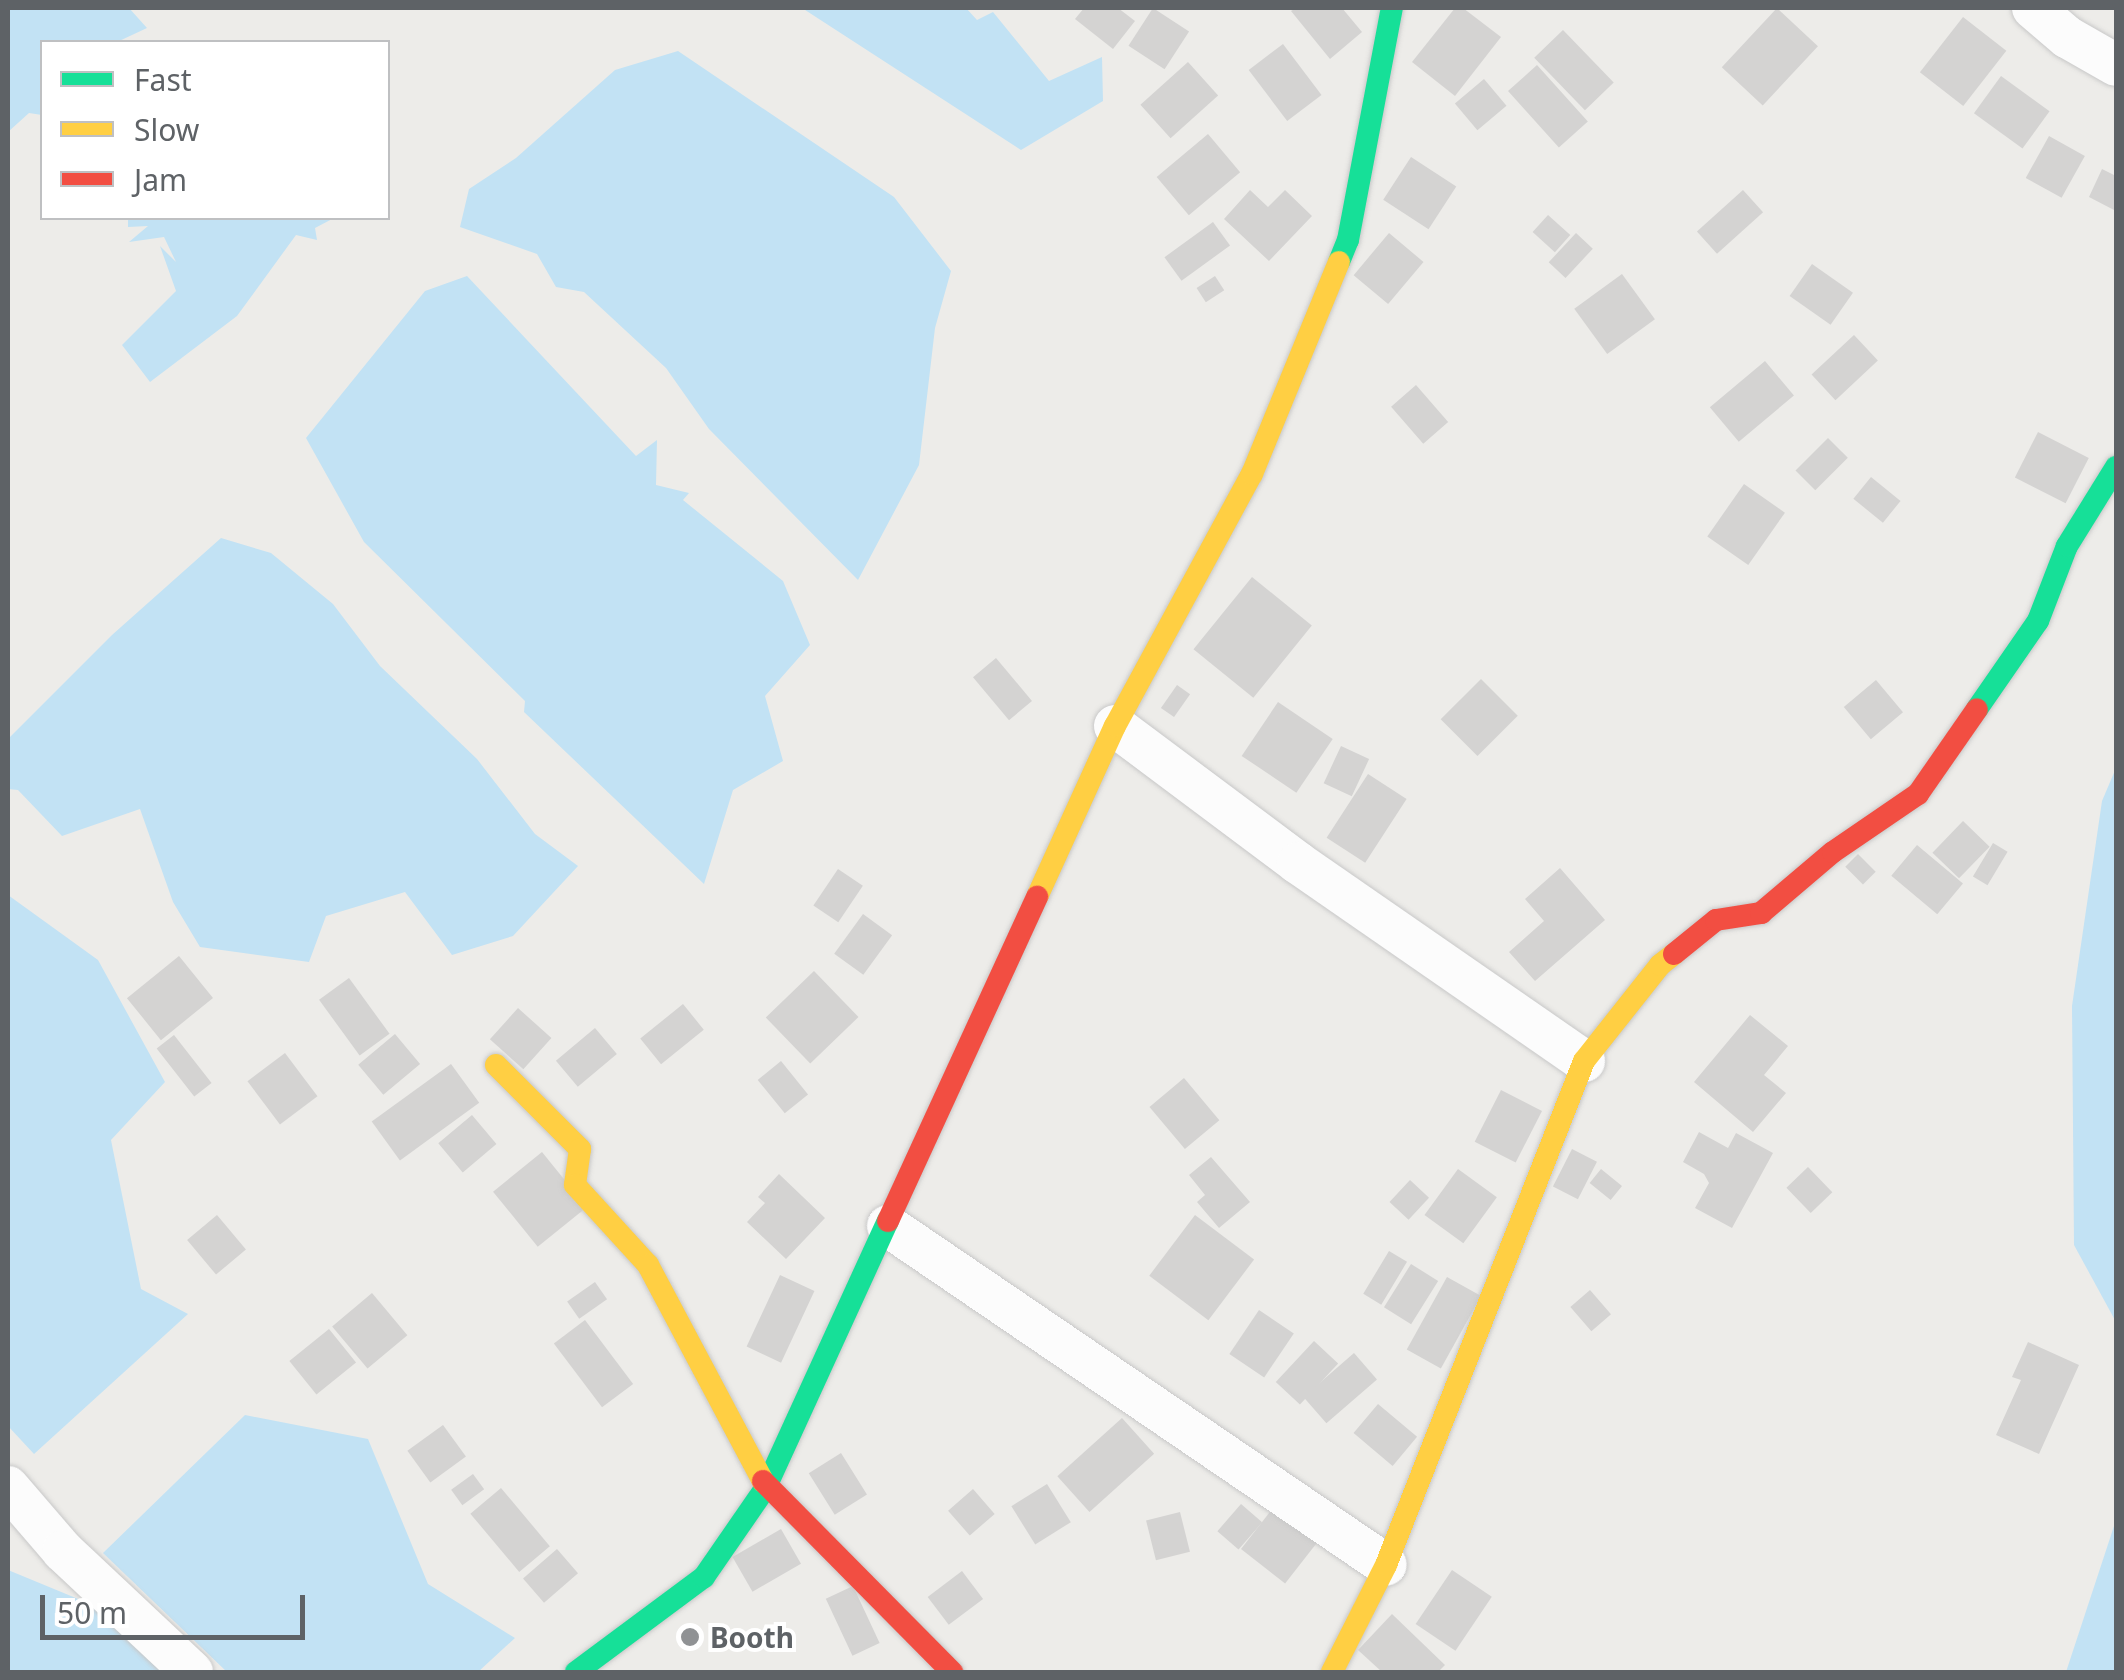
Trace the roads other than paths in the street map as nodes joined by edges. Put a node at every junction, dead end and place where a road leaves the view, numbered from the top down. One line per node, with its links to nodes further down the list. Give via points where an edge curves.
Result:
1 (1392, 8): 5 (street, via 1348,240 1252,474)
2 (2033, 8): 3 (street)
3 (2116, 65)
4 (2116, 467): 6 (street, via 2067,546 2038,620 1918,794 1761,913 1716,920 1660,964)
5 (1115, 726): 6 (street); 8 (street)
6 (1584, 1062): 11 (street)
7 (496, 1065): 9 (street, via 580,1148 575,1185 648,1266)
8 (888, 1226): 9 (street); 11 (street)
9 (766, 1486): 13 (street, via 704,1576); 14 (street)
10 (8, 1487): 12 (street, via 63,1550)
11 (1386, 1564): 15 (street)
12 (192, 1672)
13 (576, 1672)
14 (952, 1672)
15 (1332, 1672)

